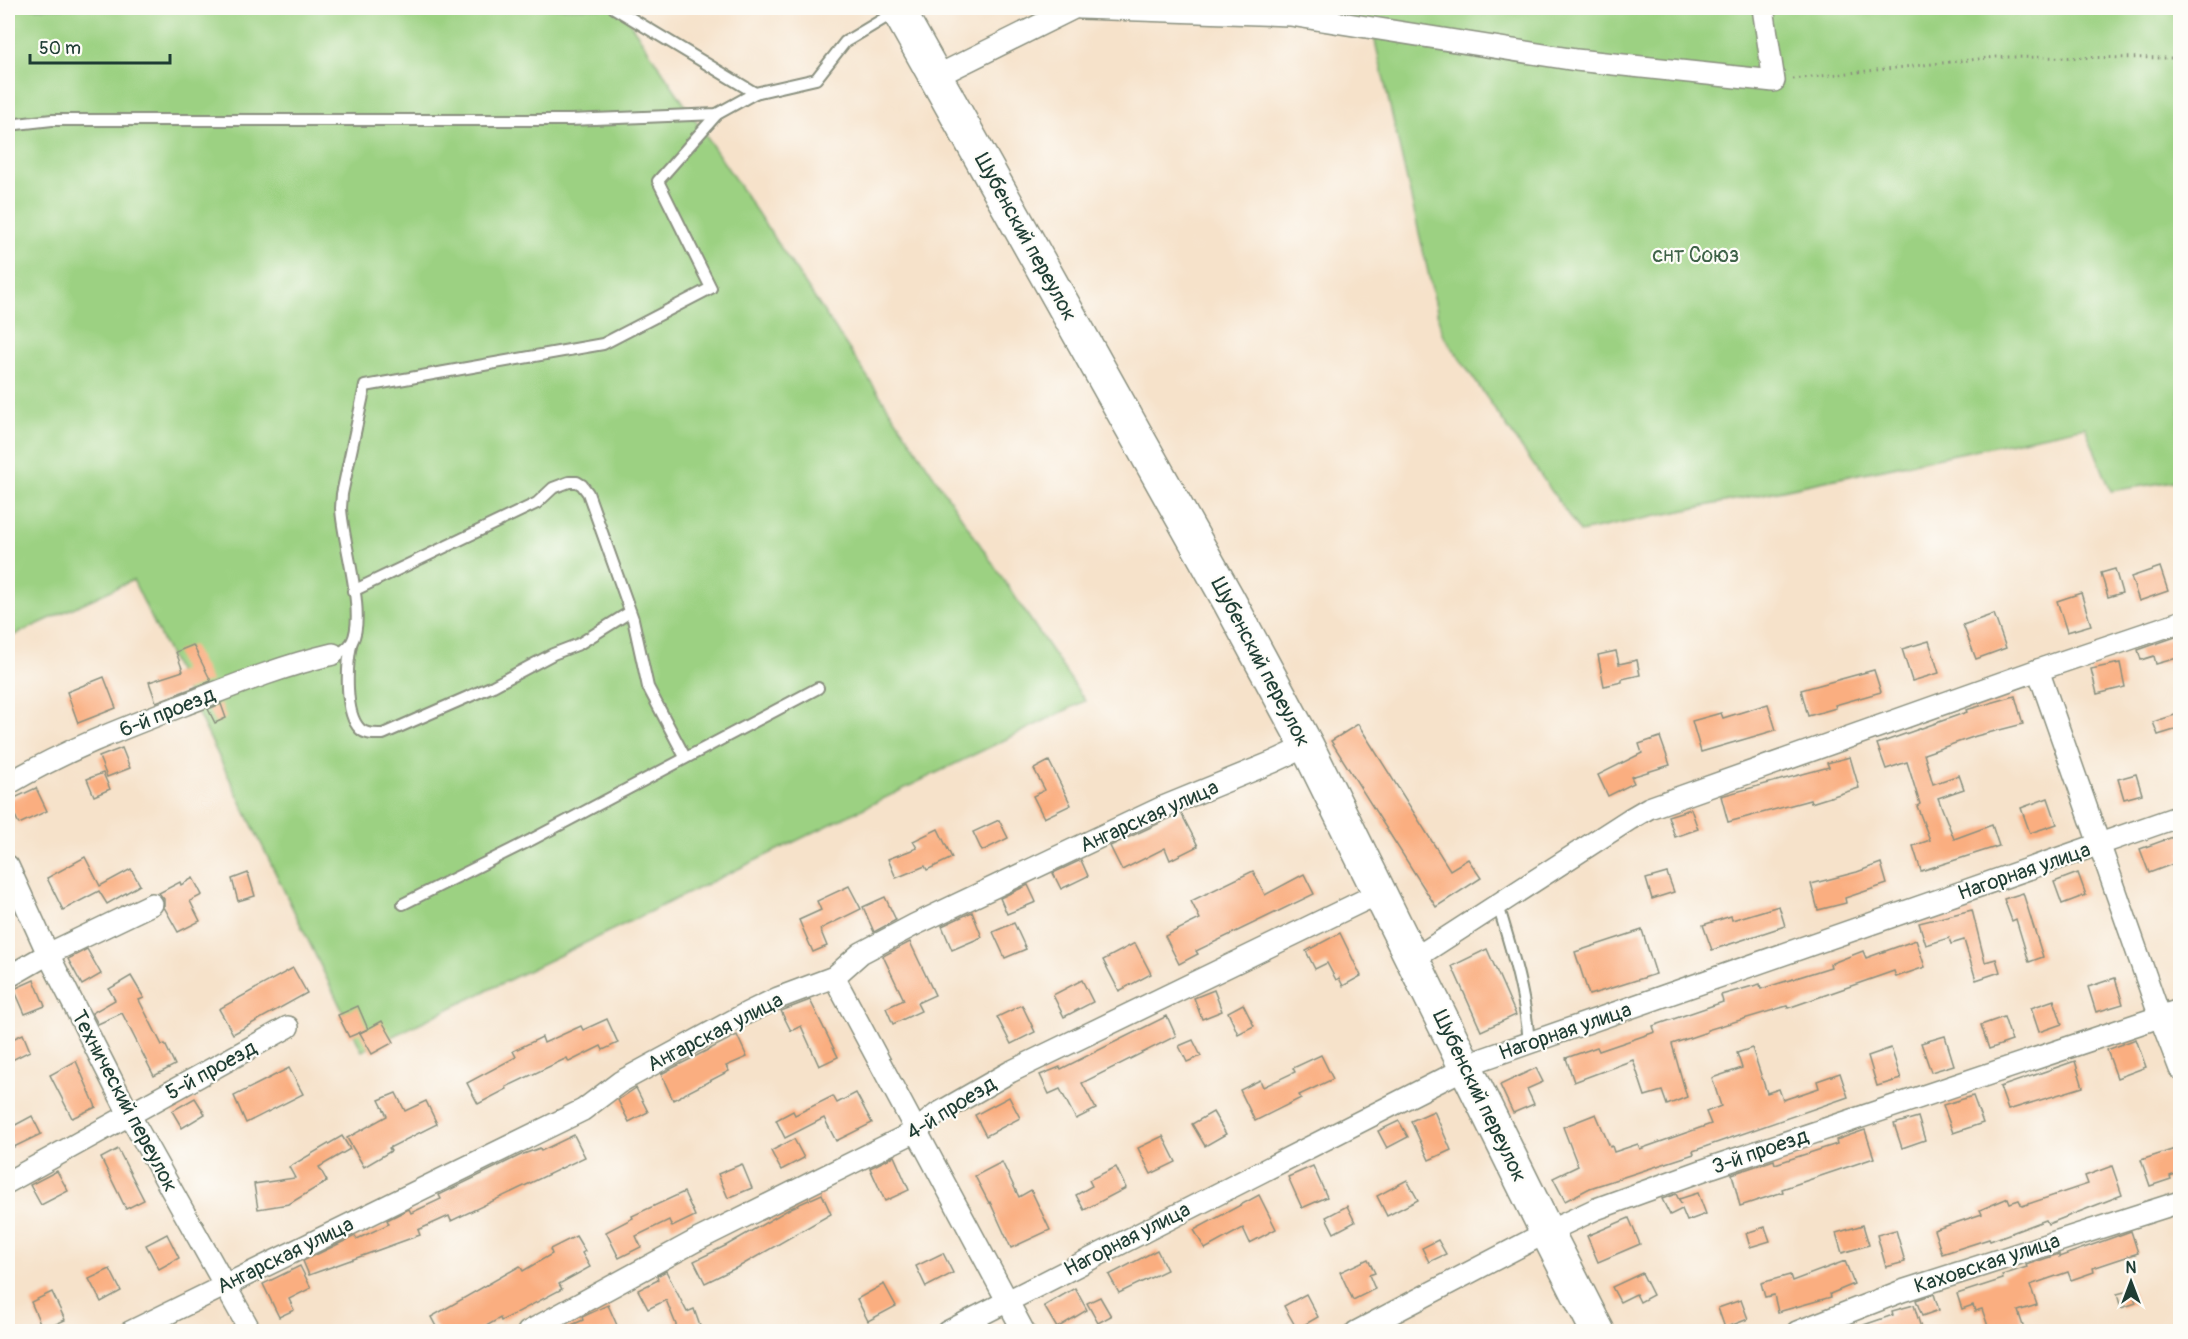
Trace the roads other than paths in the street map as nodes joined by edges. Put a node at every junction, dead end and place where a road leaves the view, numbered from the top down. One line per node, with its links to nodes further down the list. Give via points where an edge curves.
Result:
1 (614, 8): 8 (lane)
2 (1074, 8): 7 (street)
3 (1080, 8): 6 (street)
4 (1763, 8): 6 (street, via 1774,81 1576,60)
5 (897, 9): 7 (main road, Шубенский переулок); 8 (lane, via 845,42 816,79)
6 (1301, 12)
7 (936, 76): 18 (main road, Шубенский переулок)
8 (755, 93): 9 (lane)
9 (717, 114): 10 (lane, via 570,120 52,120); 11 (lane, via 658,181 711,288 603,344 365,386 341,507)
10 (8, 125)
11 (353, 591): 12 (lane, via 537,503 553,488 577,482 591,501); 14 (lane, via 356,622)
12 (630, 612): 14 (lane, via 579,644 494,686 383,734 364,732 355,721 348,677); 19 (lane, via 648,687)
13 (2181, 622): 16 (street)
14 (352, 642): 15 (lane, via 344,651)
15 (333, 654): 20 (street, 6-й проезд, via 283,668 155,716)
16 (2038, 670): 22 (street); 27 (street, via 1649,808)
17 (818, 688): 19 (lane)
18 (1307, 746): 24 (main road, Шубенский переулок); 31 (street, Ангарская улица, via 1163,807 914,925 861,953)
19 (685, 758): 26 (lane)
20 (8, 784)
21 (2181, 816): 22 (street, Нагорная улица)
22 (2100, 845): 33 (street); 35 (street, Нагорная улица)
23 (8, 866): 28 (street, Технический переулок)
24 (1379, 893): 29 (main road, Шубенский переулок); 39 (street, 4-й проезд, via 1010,1072 937,1114)
25 (152, 904): 28 (street)
26 (403, 904)
27 (1498, 905): 29 (street); 35 (lane, via 1527,1012)
28 (48, 954): 30 (street); 38 (street, Технический переулок)
29 (1412, 960): 36 (main road, Шубенский переулок)
30 (8, 977)
31 (834, 977): 39 (street); 43 (street, Ангарская улица, via 763,1004 651,1064 583,1110)
32 (2181, 1010): 33 (street, 3-й проезд)
33 (2160, 1017): 37 (street); 42 (street, 3-й проезд, via 1712,1167 1596,1209)
34 (288, 1027): 38 (street, 5-й проезд)
35 (1529, 1044): 36 (street, Нагорная улица)
36 (1465, 1067): 42 (main road, Шубенский переулок); 44 (street, Нагорная улица)
37 (2181, 1070)
38 (130, 1116): 40 (street, 5-й проезд); 43 (street, Технический переулок)
39 (916, 1131): 44 (street); 47 (street, 4-й проезд, via 697,1240)
40 (8, 1182)
41 (2181, 1202): 52 (street, Каховская улица, via 1902,1291)
42 (1547, 1232): 50 (street, 3-й проезд); 51 (main road, Шубенский переулок)
43 (225, 1284): 45 (street, Ангарская улица); 46 (street, Технический переулок)
44 (1008, 1300): 48 (street, Нагорная улица); 49 (street)
45 (130, 1332)
46 (251, 1332)
47 (528, 1332)
48 (947, 1332)
49 (1024, 1332)
50 (1356, 1332)
51 (1598, 1332)
52 (1797, 1332)

